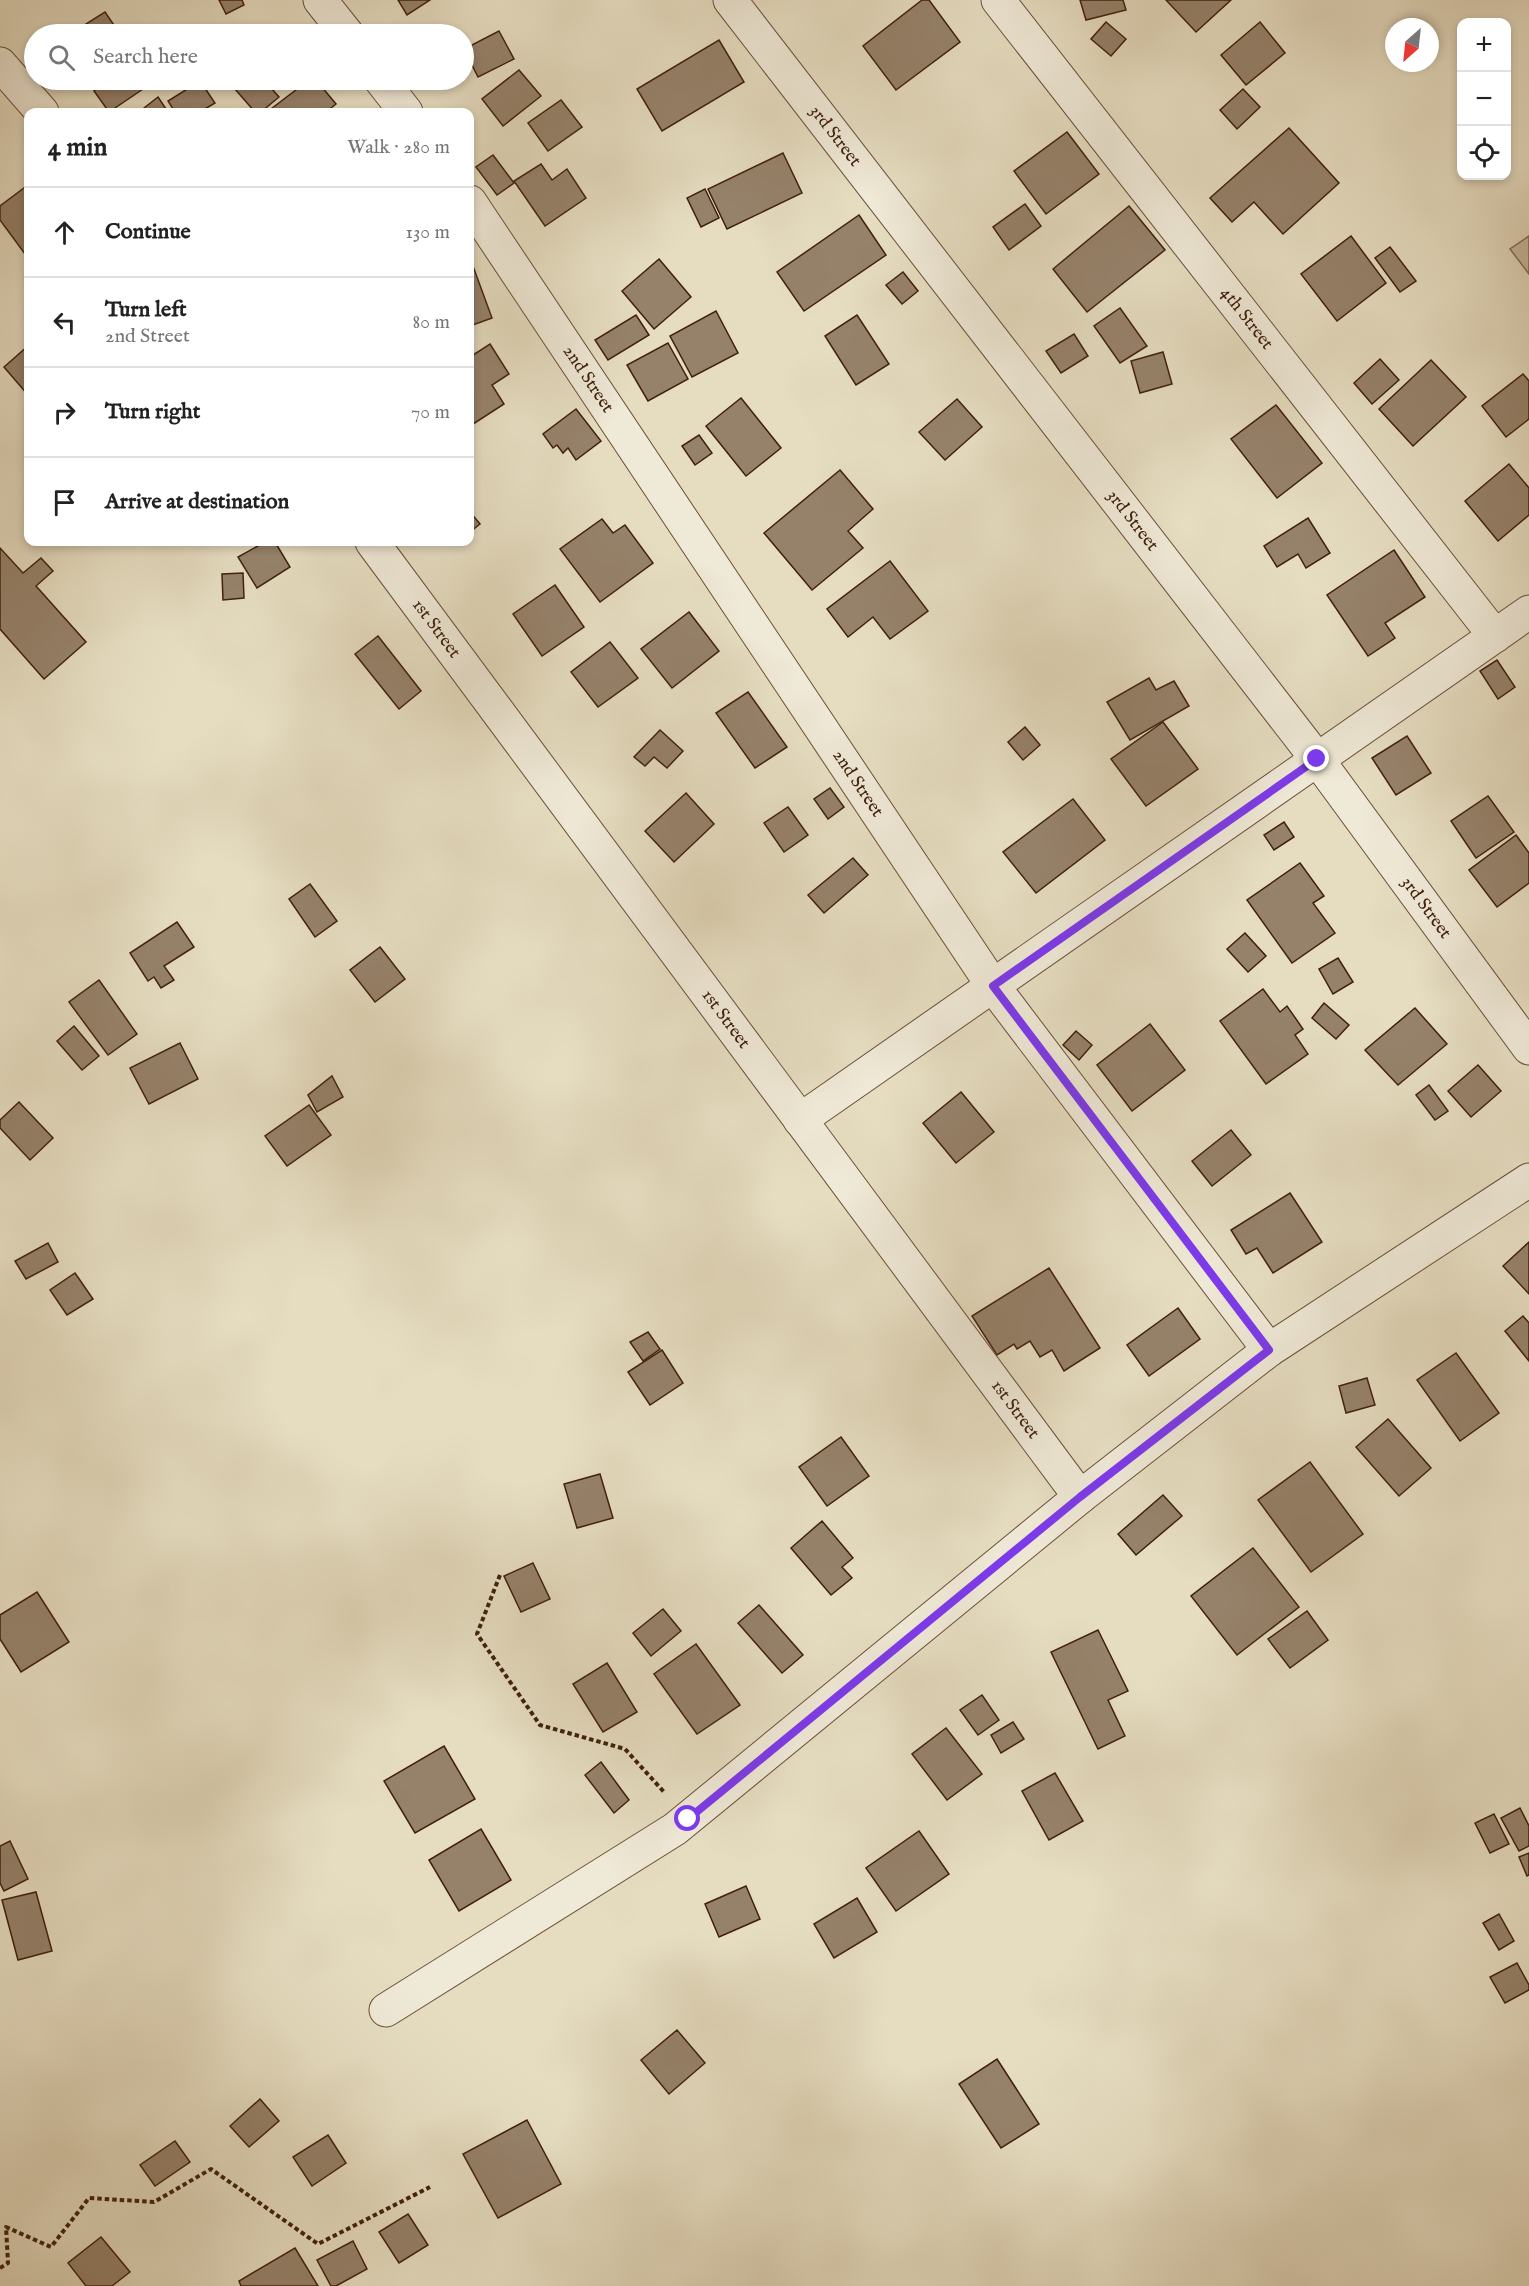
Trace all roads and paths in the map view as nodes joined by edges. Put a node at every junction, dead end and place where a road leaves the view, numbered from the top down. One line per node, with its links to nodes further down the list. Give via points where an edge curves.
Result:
1 (320, 0): 4 (street)
2 (730, 0): 13 (street, 3rd Street)
3 (998, 0): 12 (street, 4th Street)
4 (338, 24)
5 (0, 64): 7 (street)
6 (389, 90): 8 (street)
7 (38, 108)
8 (403, 108)
9 (474, 208): 14 (street, 2nd Street)
10 (375, 546): 16 (street, 1st Street)
11 (1529, 612): 12 (street)
12 (1495, 636): 13 (street)
13 (1317, 759): 14 (street); 15 (street, 3rd Street)
14 (993, 986): 16 (street); 18 (street, 2nd Street)
15 (1529, 1048)
16 (800, 1120): 19 (street, 1st Street)
17 (1529, 1180): 18 (street)
18 (1269, 1350): 19 (street)
19 (1080, 1497): 21 (street)
20 (500, 1575): 21 (path, via 477,1634 540,1725 625,1749)
21 (688, 1819): 22 (street)
22 (386, 2010)
23 (430, 2187): 24 (path, via 318,2244 211,2169 154,2202 89,2198 51,2247 6,2227 8,2264)
24 (0, 2268)

